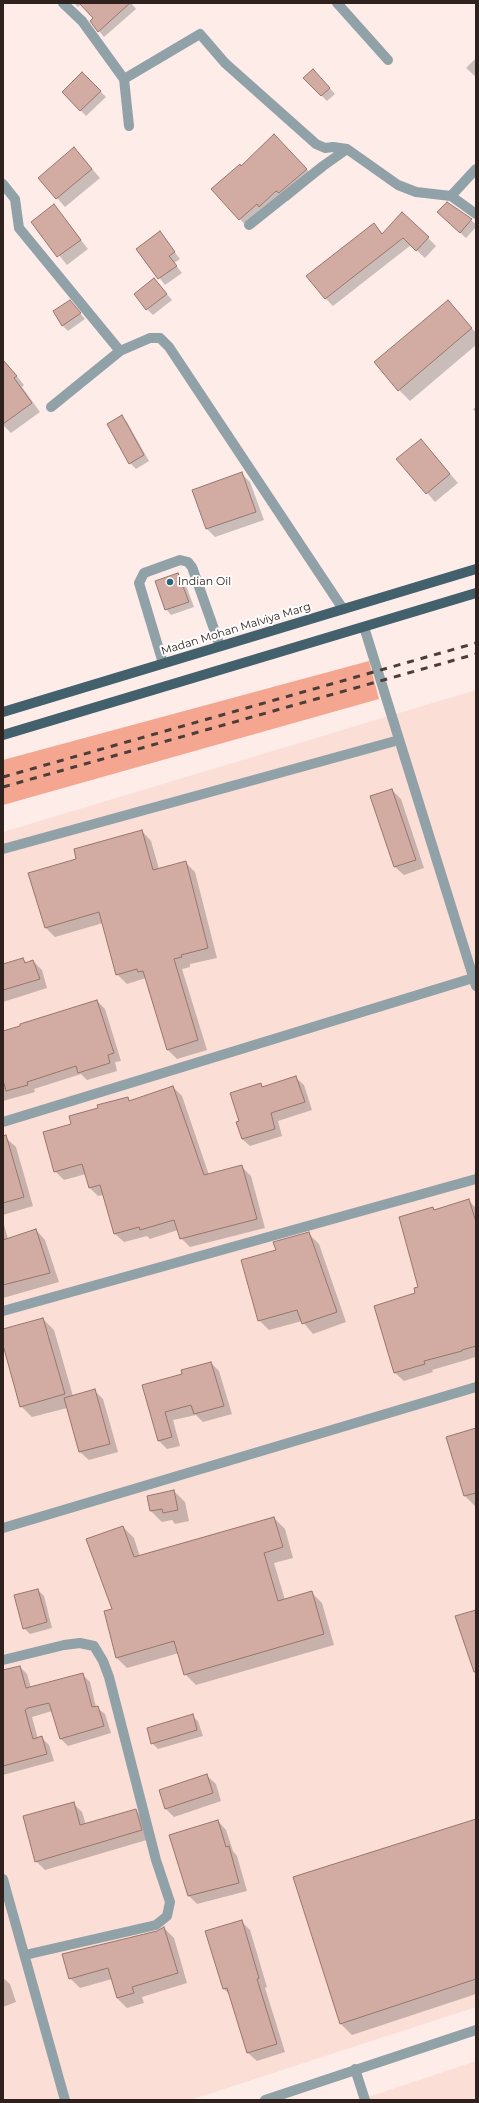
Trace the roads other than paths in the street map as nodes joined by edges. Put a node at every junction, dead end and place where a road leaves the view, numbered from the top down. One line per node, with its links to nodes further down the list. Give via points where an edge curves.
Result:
1 (63, 3): 4 (street, via 82,21)
2 (337, 3): 3 (street)
3 (388, 60)
4 (124, 79): 5 (street); 6 (street, via 200,34 225,63 316,144 325,148 333,146)
5 (129, 126)
6 (347, 150): 9 (street, via 398,185 416,192); 11 (street)
7 (476, 169): 9 (street)
8 (3, 184): 12 (street, via 15,199 19,228)
9 (452, 196): 10 (street)
10 (476, 214)
11 (249, 225)
12 (120, 351): 13 (street); 16 (street, via 150,338 160,338 169,347)
13 (51, 408)
14 (476, 569): 16 (main road, Madan Mohan Malviya Marg)
15 (476, 593): 17 (main road)
16 (342, 609): 18 (main road, Madan Mohan Malviya Marg)
17 (364, 627): 21 (main road); 22 (street)
18 (220, 646): 19 (main road, Madan Mohan Malviya Marg); 19 (street, via 192,566 180,560 144,573 139,583)
19 (163, 663): 20 (main road, Madan Mohan Malviya Marg)
20 (3, 712)
21 (3, 735)
22 (399, 740): 23 (street); 24 (street)
23 (3, 849)
24 (475, 982): 25 (street)
25 (3, 1122)
26 (476, 1179): 27 (street)
27 (3, 1311)
28 (476, 1387): 29 (street)
29 (3, 1528)
30 (3, 1660): 32 (street, via 64,1645 80,1643 94,1646 109,1677 156,1860 170,1902 167,1916 156,1925)
31 (3, 1878): 32 (street)
32 (25, 1955): 35 (street)
33 (476, 2030): 34 (street)
34 (355, 2069): 36 (street); 37 (street)
35 (65, 2100)
36 (265, 2100)
37 (365, 2100)

